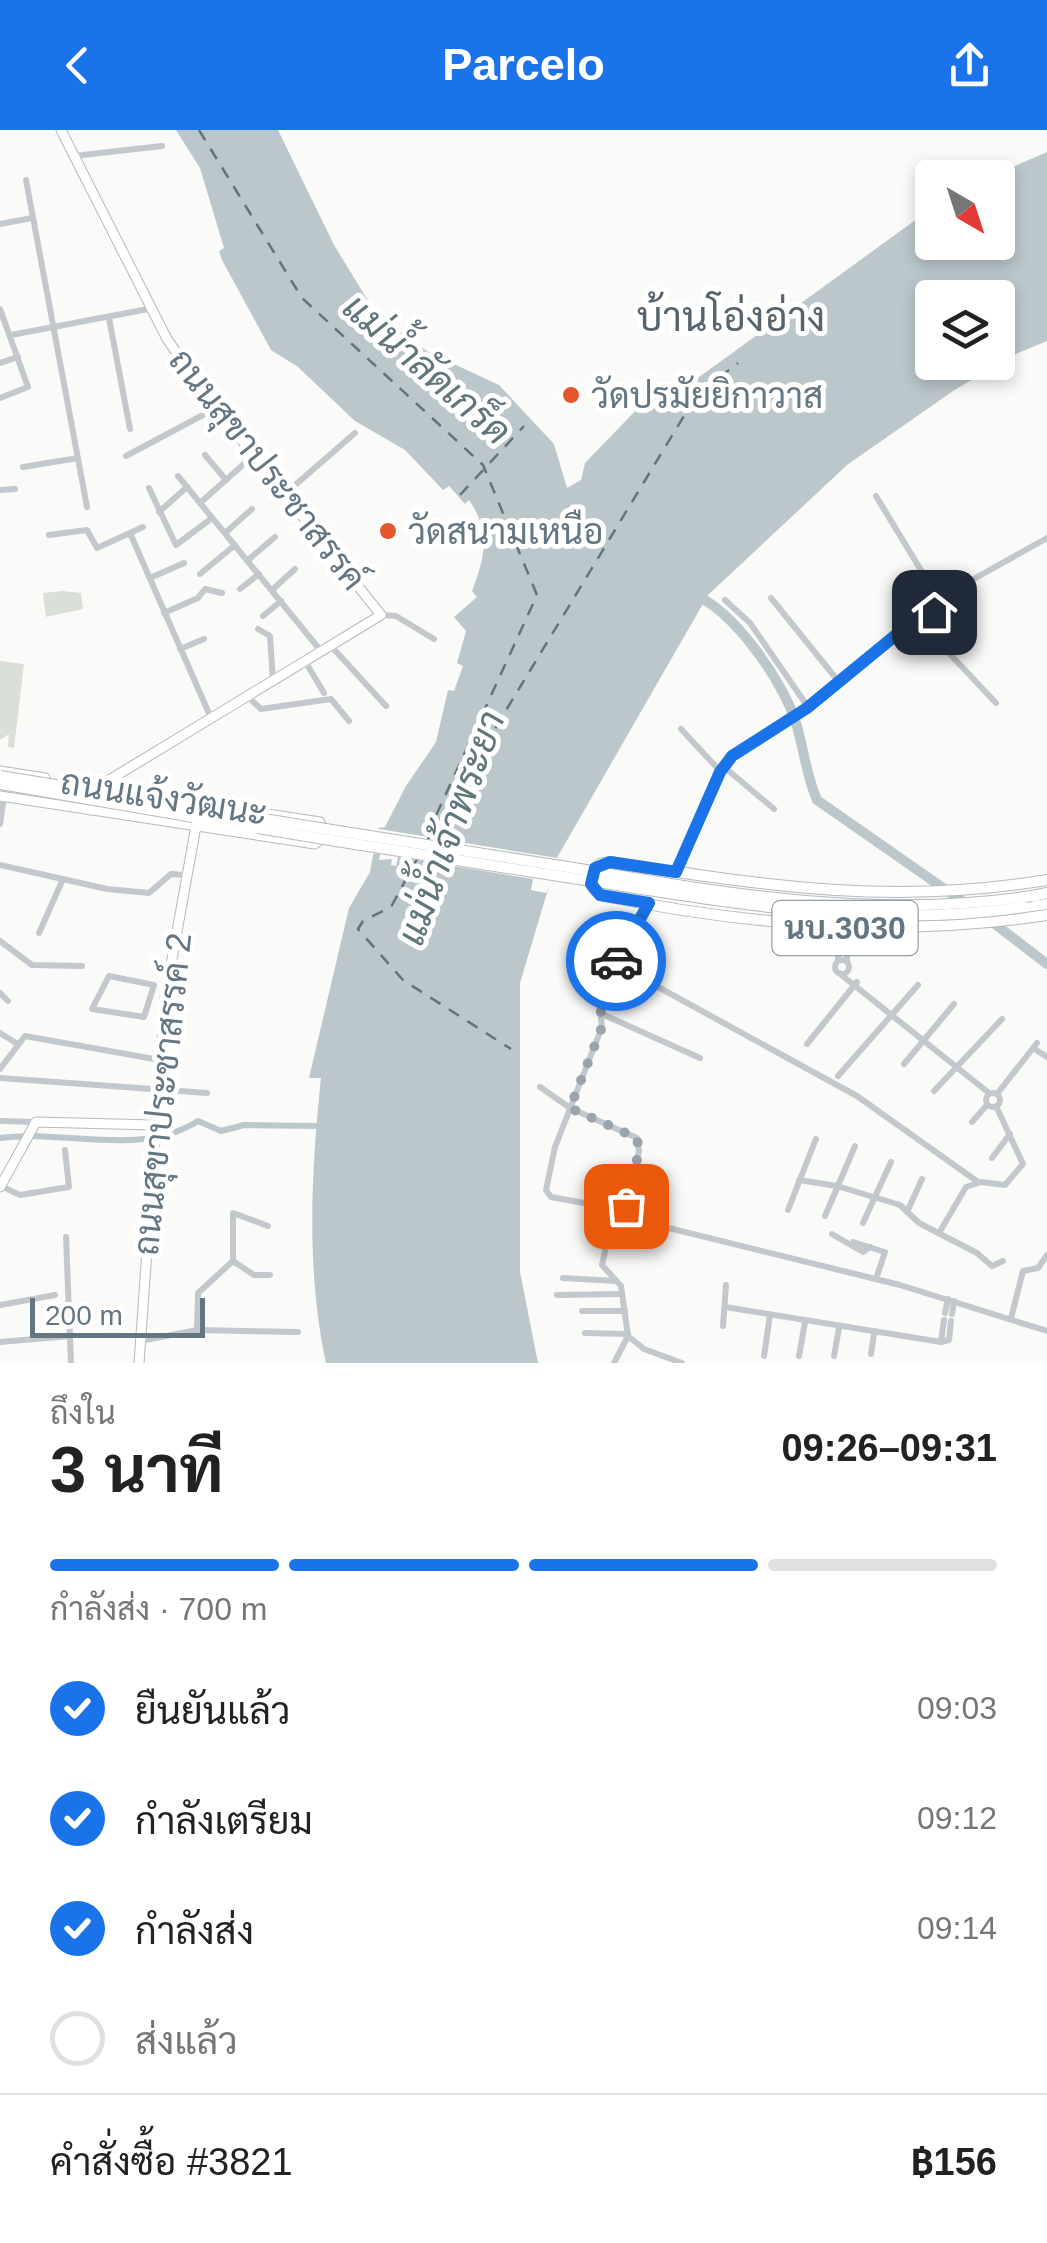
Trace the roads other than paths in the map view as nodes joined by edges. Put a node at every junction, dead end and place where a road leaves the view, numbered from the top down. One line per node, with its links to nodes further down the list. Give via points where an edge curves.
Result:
1 (60, 130): 3 (street, ถนนสุขาประชาสรรค์)
2 (162, 146): 3 (street)
3 (74, 156): 7 (street, ถนนสุขาประชาสรรค์)
4 (26, 180): 5 (street)
5 (32, 218): 6 (street); 10 (street)
6 (0, 224)
7 (148, 309): 9 (street); 15 (street, ถนนสุขาประชาสรรค์)
8 (0, 310): 11 (street)
9 (110, 318): 10 (street); 16 (street)
10 (54, 329): 11 (street); 21 (street)
11 (11, 336): 12 (street)
12 (18, 357): 13 (street); 14 (street, via 27,389)
13 (0, 363)
14 (0, 398)
15 (216, 408): 19 (street); 20 (street, ถนนสุขาประชาสรรค์)
16 (130, 429)
17 (355, 432): 29 (street)
18 (205, 455): 24 (street)
19 (126, 456)
20 (254, 456): 24 (street); 29 (street, ถนนสุขาประชาสรรค์)
21 (78, 458): 22 (street); 32 (street)
22 (22, 467)
23 (178, 476): 25 (street)
24 (226, 480): 31 (street)
25 (186, 487): 31 (street); 34 (street)
26 (149, 488): 34 (street)
27 (15, 489): 28 (street)
28 (0, 490)
29 (286, 492): 58 (street, ถนนสุขาประชาสรรค์)
30 (876, 496): 54 (street)
31 (200, 503): 35 (street)
32 (87, 507)
33 (252, 509): 37 (street)
34 (159, 512): 35 (street, via 178,545)
35 (212, 518): 37 (street)
36 (143, 527): 38 (street)
37 (225, 533): 42 (street)
38 (130, 534): 39 (street, via 97,548 86,530); 48 (street)
39 (48, 535)
40 (274, 537): 43 (street)
41 (1047, 538): 54 (street)
42 (234, 545): 43 (street); 46 (street)
43 (248, 560): 47 (street)
44 (184, 563): 48 (street)
45 (295, 569): 50 (street)
46 (200, 574)
47 (259, 574): 49 (street); 50 (street)
48 (150, 578): 57 (street)
49 (240, 589)
50 (272, 590): 55 (street)
51 (222, 593): 57 (street, via 204,590)
52 (772, 598): 69 (street)
53 (725, 600): 74 (street, via 756,632)
54 (939, 600): 56 (street)
55 (281, 601): 59 (street); 65 (street)
56 (930, 607): 60 (street); 62 (street)
57 (164, 613): 66 (street)
58 (381, 614): 64 (street); 65 (street, ถนนสุขาประชาสรรค์)
59 (264, 616)
60 (916, 618): 69 (street); 72 (street)
61 (258, 629): 68 (street, via 270,636)
62 (941, 633)
63 (204, 639): 66 (street)
64 (434, 639)
65 (326, 648): 67 (street, ถนนสุขาประชาสรรค์); 73 (street)
66 (180, 649): 75 (street)
67 (304, 662): 68 (street, ถนนสุขาประชาสรรค์); 70 (street)
68 (273, 680): 71 (street, ถนนสุขาประชาสรรค์)
69 (839, 682): 74 (street)
70 (324, 693)
71 (247, 696): 75 (street, ถนนสุขาประชาสรรค์); 76 (street, via 261,709 331,699)
72 (996, 703)
73 (386, 706)
74 (806, 709): 78 (street)
75 (211, 718): 80 (street, ถนนสุขาประชาสรรค์)
76 (349, 721)
77 (681, 729): 78 (street)
78 (721, 769): 82 (street); 89 (street)
79 (0, 774): 80 (street, ถนนแจ้งวัฒนะ); 90 (main road, ถนนแจ้งวัฒนะ, bridge)
80 (96, 788): 83 (street); 84 (street, ถนนแจ้งวัฒนะ)
81 (1, 791): 83 (street, ถนนแจ้งวัฒนะ); 85 (main road, bridge); 86 (street)
82 (774, 809)
83 (90, 810): 85 (street, ถนนแจ้งวัฒนะ)
84 (260, 813): 87 (street); 87 (street, ถนนแจ้งวัฒนะ, via 320,822 326,831 315,844)
85 (194, 822): 87 (street, ถนนแจ้งวัฒนะ); 90 (main road, ถนนแจ้งวัฒนะ, bridge); 91 (street, ถนนสุขาประชาสรรค์ 2)
86 (0, 824)
87 (256, 834)
88 (0, 865): 92 (street)
89 (676, 872): 94 (main road, นบ.3030); 96 (main road, นบ.3030, via 610,862 595,868 591,884 600,895)
90 (579, 874): 95 (main road, bridge, via 850,906 953,905); 97 (main road, bridge, via 850,916 931,917)
91 (185, 875): 92 (street, via 171,874 149,893); 111 (street, ถนนสุขาประชาสรรค์ 2)
92 (63, 879): 101 (street)
93 (1047, 880): 94 (main road, นบ.3030, via 930,893)
94 (796, 890): 99 (main road, via 816,906 811,921)
95 (1047, 892)
96 (649, 903): 99 (main road, นบ.3030); 103 (street)
97 (1047, 904)
98 (1047, 915): 100 (main road, นบ.3030, via 966,926)
99 (798, 924): 100 (main road, นบ.3030)
100 (843, 928): 104 (street)
101 (39, 933)
102 (0, 942): 105 (street, via 32,965)
103 (616, 964): 107 (street); 149 (street, via 857,1096)
104 (844, 964): 110 (street); 110 (street, via 839,972)
105 (82, 966)
106 (583, 968): 107 (street)
107 (612, 977): 115 (street, via 600,1002)
108 (154, 984): 108 (street, via 109,976 92,1009 142,1019); 111 (street)
109 (918, 984): 116 (street)
110 (857, 985): 116 (street); 121 (street)
111 (166, 986): 124 (street, ถนนสุขาประชาสรรค์ 2)
112 (0, 993): 113 (street)
113 (8, 1001)
114 (954, 1004): 119 (street)
115 (602, 1014): 123 (street); 136 (street)
116 (891, 1014): 119 (street); 128 (street)
117 (1002, 1019): 127 (street)
118 (0, 1033): 120 (street)
119 (924, 1040): 125 (street); 127 (street)
120 (16, 1043): 124 (street, via 26,1036); 126 (street)
121 (807, 1044)
122 (1047, 1057): 133 (street, via 1035,1046)
123 (700, 1058)
124 (161, 1060): 131 (street, ถนนสุขาประชาสรรค์ 2)
125 (904, 1064)
126 (1, 1066)
127 (955, 1066): 132 (street); 133 (street)
128 (838, 1076)
129 (0, 1078): 131 (street)
130 (540, 1086): 136 (street)
131 (157, 1091): 134 (street); 140 (street, ถนนสุขาประชาสรรค์ 2)
132 (934, 1091)
133 (993, 1093): 135 (street); 135 (street, via 1000,1100)
134 (207, 1094)
135 (992, 1106): 138 (street); 141 (street)
136 (570, 1108): 155 (street, via 637,1138); 158 (street, via 554,1147 547,1193 606,1207)
137 (0, 1121): 139 (street)
138 (972, 1122)
139 (33, 1127): 140 (street); 150 (street)
140 (154, 1129): 194 (street, ถนนสุขาประชาสรรค์ 2)
141 (1010, 1134): 145 (street); 149 (street, via 1022,1157 1019,1170 1005,1186)
142 (816, 1139): 148 (street)
143 (855, 1146): 151 (street)
144 (64, 1150): 150 (street, via 69,1187 20,1195)
145 (992, 1158)
146 (891, 1162): 152 (street)
147 (922, 1178): 154 (street)
148 (799, 1180): 151 (street); 153 (street)
149 (978, 1182): 160 (street, via 958,1195)
150 (0, 1186)
151 (837, 1186): 152 (street); 156 (street)
152 (873, 1198): 154 (street); 157 (street)
153 (788, 1210)
154 (907, 1212): 160 (street)
155 (624, 1216): 158 (street); 170 (street)
156 (825, 1216)
157 (863, 1223)
158 (611, 1224): 171 (street, via 602,1265)
159 (268, 1226): 166 (street, via 233,1213)
160 (940, 1233): 167 (street, via 992,1266)
161 (832, 1234): 164 (street, via 845,1246 864,1252)
162 (66, 1237): 193 (street)
163 (853, 1242): 164 (street)
164 (870, 1247): 170 (street, via 885,1254)
165 (1047, 1254): 183 (street, via 1038,1268 1022,1272)
166 (234, 1261): 168 (street, via 254,1275); 187 (street, via 198,1293)
167 (1003, 1261)
168 (270, 1275)
169 (563, 1278): 171 (street)
170 (876, 1279): 176 (street)
171 (617, 1280): 173 (street)
172 (726, 1286): 178 (street)
173 (622, 1294): 175 (street); 180 (street)
174 (55, 1295): 177 (street)
175 (557, 1295)
176 (951, 1300): 183 (street); 191 (street, via 944,1342)
177 (0, 1305)
178 (725, 1307): 181 (street); 185 (street)
179 (582, 1311): 180 (street)
180 (625, 1312): 192 (street)
181 (770, 1315): 184 (street); 197 (street)
182 (1047, 1316): 188 (street)
183 (1011, 1318): 188 (street)
184 (805, 1322): 186 (street); 198 (street)
185 (724, 1326)
186 (839, 1328): 191 (street); 199 (street)
187 (197, 1330): 189 (street); 194 (street)
188 (1045, 1330)
189 (298, 1332)
190 (586, 1333): 192 (street)
191 (874, 1334): 196 (street)
192 (628, 1335): 202 (street); 203 (street, via 644,1349)
193 (70, 1336): 195 (street); 200 (street)
194 (139, 1341): 201 (street, ถนนสุขาประชาสรรค์ 2)
195 (0, 1342)
196 (871, 1354)
197 (764, 1356)
198 (799, 1356)
199 (834, 1356)
200 (72, 1363)
201 (139, 1363)
202 (614, 1363)
203 (682, 1363)

